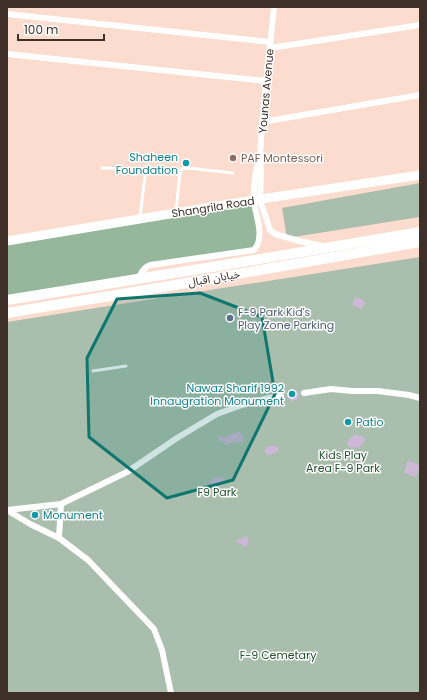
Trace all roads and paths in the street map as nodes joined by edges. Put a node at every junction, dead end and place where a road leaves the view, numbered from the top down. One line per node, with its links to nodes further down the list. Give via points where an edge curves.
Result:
1 (274, 7): 4 (street, Younas Avenue)
2 (7, 14): 4 (street)
3 (420, 25): 4 (street)
4 (270, 45): 6 (street, Younas Avenue)
5 (7, 54): 6 (street)
6 (266, 81): 8 (street, Younas Avenue)
7 (420, 95): 8 (street)
8 (262, 122): 12 (street, Younas Avenue, via 260,158 255,176)
9 (102, 168): 14 (lane, via 144,169)
10 (233, 174): 13 (lane, via 182,169)
11 (420, 174): 12 (street, Shangrila Road)
12 (257, 200): 13 (street, Shangrila Road); 18 (street, via 270,230 275,234); 19 (street, via 259,240 254,250 146,266)
13 (175, 213): 14 (street, Shangrila Road)
14 (140, 219): 16 (street, Shangrila Road)
15 (420, 232): 18 (main road, خیابان اقبال)
16 (7, 241)
17 (420, 242): 21 (main road, خیابان اقبال)
18 (332, 248): 19 (main road, خیابان اقبال)
19 (138, 279): 20 (main road, خیابان اقبال)
20 (7, 300)
21 (7, 312)
22 (126, 366): 23 (lane)
23 (93, 371)
24 (304, 393): 26 (street, via 331,389 378,391)
25 (281, 396): 27 (street, via 217,414 127,472)
26 (420, 398)
27 (61, 504): 28 (street); 29 (street)
28 (7, 510): 29 (street)
29 (59, 538): 30 (street, via 88,560 154,629 162,650)
30 (170, 693)

